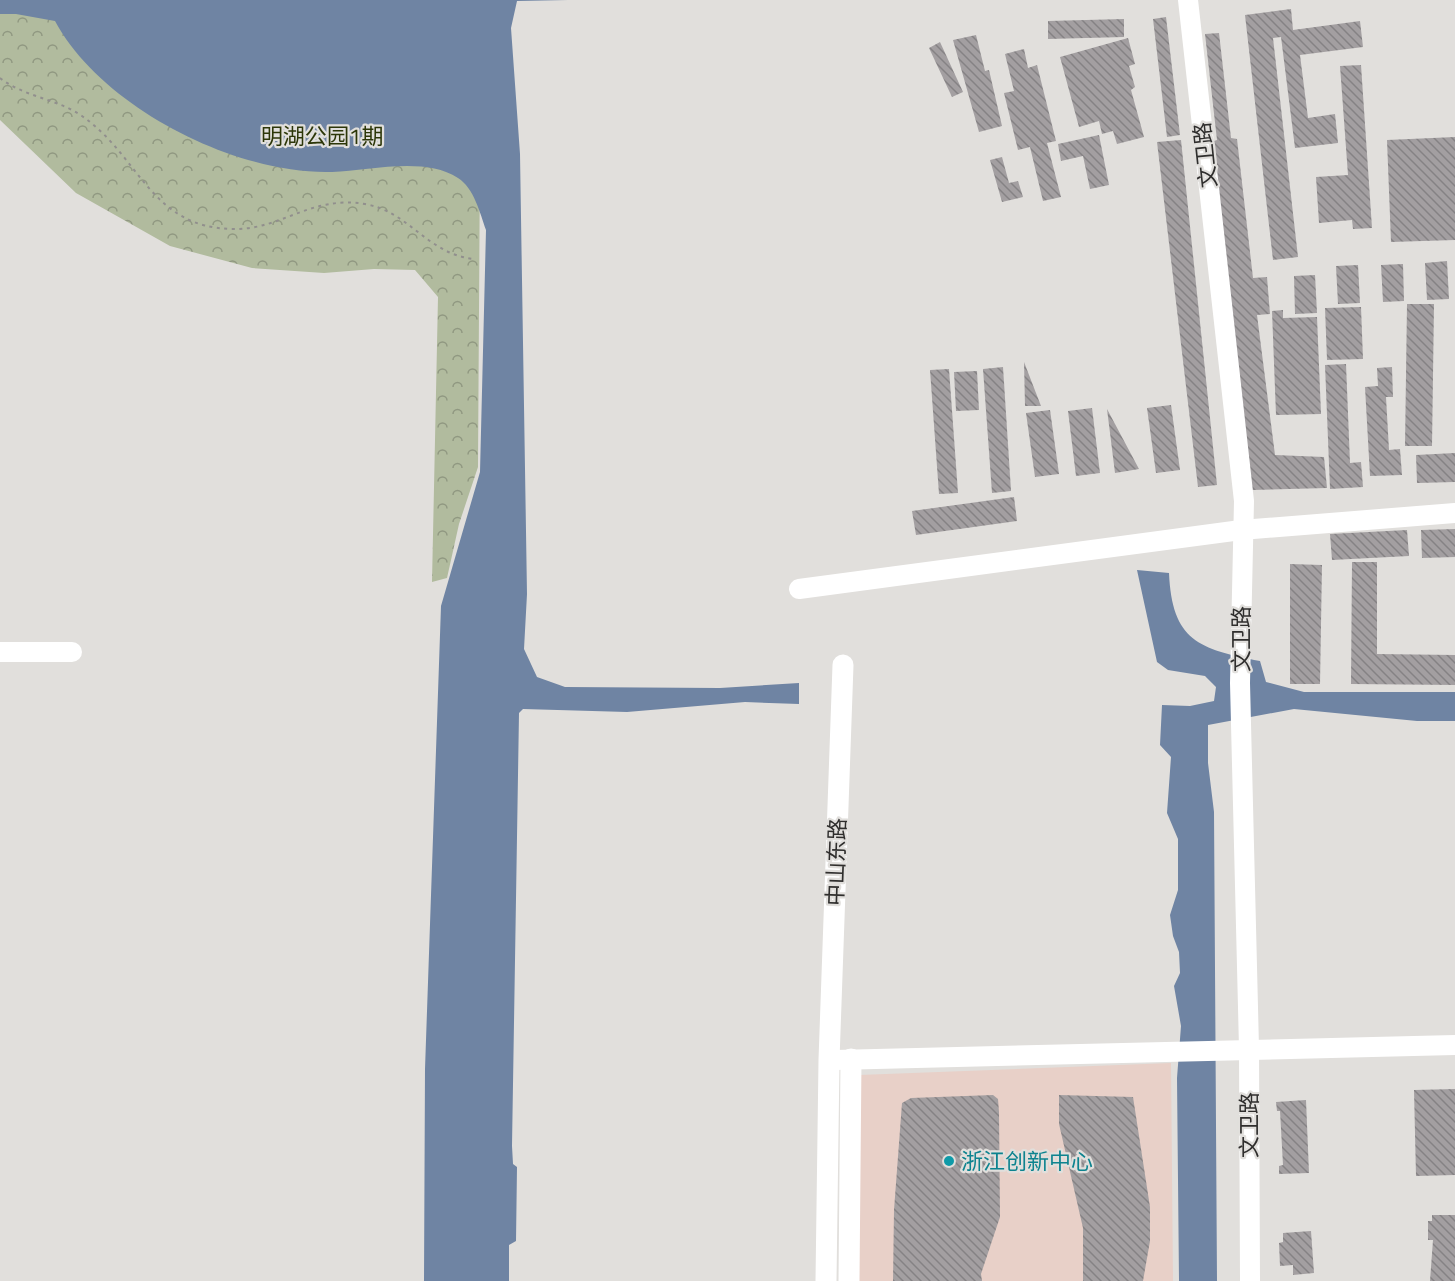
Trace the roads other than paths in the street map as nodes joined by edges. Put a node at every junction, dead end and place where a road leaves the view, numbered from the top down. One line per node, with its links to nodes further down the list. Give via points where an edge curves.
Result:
1 (1188, 1): 3 (street, 文卫路, via 1244,501)
2 (1455, 513): 3 (street)
3 (1241, 530): 4 (street); 9 (street, 文卫路, via 1240,683)
4 (800, 589)
5 (0, 652): 6 (street)
6 (72, 652)
7 (843, 664): 11 (main road, 中山东路)
8 (1455, 1045): 9 (street)
9 (1249, 1048): 10 (street); 14 (street, 文卫路)
10 (851, 1059): 11 (street); 13 (main road)
11 (829, 1060): 12 (main road, 中山东路)
12 (826, 1281)
13 (849, 1281)
14 (1250, 1281)

